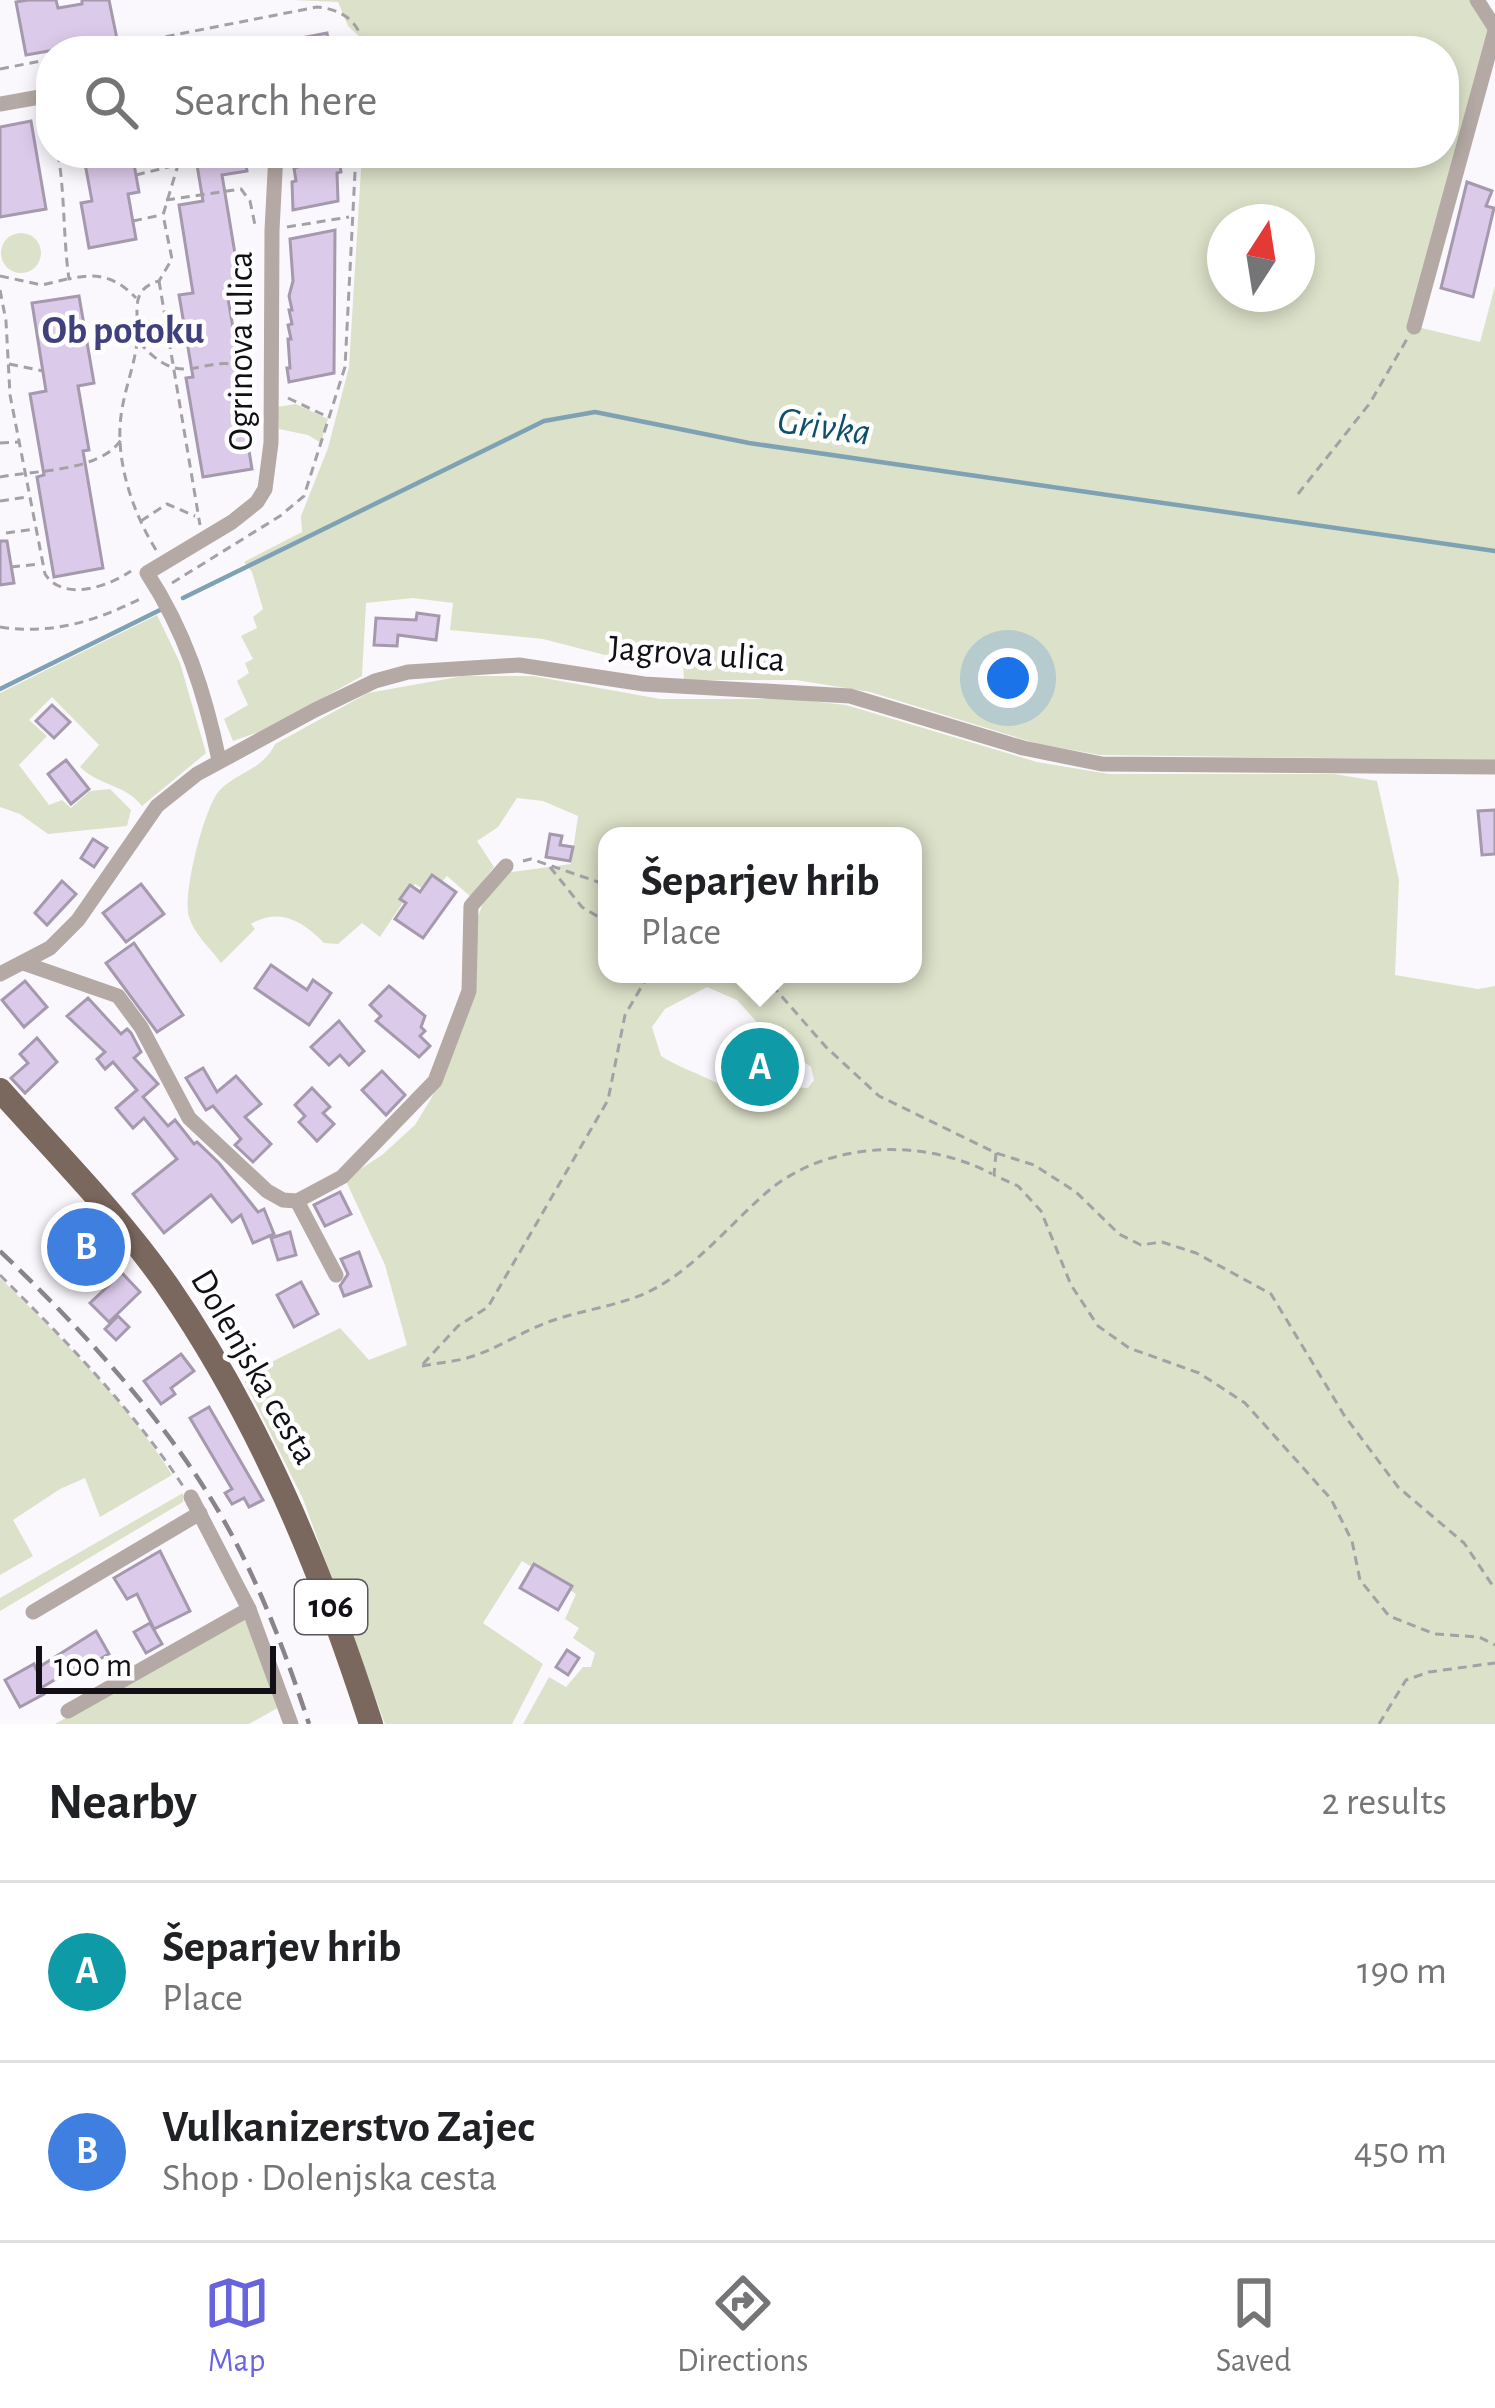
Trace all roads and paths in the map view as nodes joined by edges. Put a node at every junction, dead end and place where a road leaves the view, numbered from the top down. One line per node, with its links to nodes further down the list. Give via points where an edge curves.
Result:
1 (1478, 0): 2 (street)
2 (1495, 30): 9 (street)
3 (170, 36): 4 (path, via 328,8 356,23)
4 (359, 36)
5 (36, 62): 6 (path)
6 (0, 69)
7 (36, 97): 8 (street)
8 (0, 104)
9 (1459, 162)
10 (59, 168): 23 (path)
11 (165, 168): 16 (path)
12 (177, 168): 17 (path)
13 (275, 168): 21 (street, Ogrinova ulica)
14 (355, 168): 19 (path)
15 (1457, 168): 28 (street)
16 (136, 175)
17 (164, 201): 18 (path); 21 (path, via 241,189 256,225)
18 (163, 215): 20 (path); 24 (path, via 172,259)
19 (352, 216): 21 (path); 36 (path, via 345,367)
20 (133, 221)
21 (272, 230): 35 (street, Ogrinova ulica)
22 (0, 276): 23 (path, via 42,285)
23 (69, 279): 26 (path, via 88,274 121,282)
24 (159, 280): 26 (path); 31 (path)
25 (0, 290): 27 (path)
26 (136, 298): 29 (path)
27 (3, 321): 30 (path)
28 (1414, 327): 42 (path, via 1370,404)
29 (138, 341): 31 (path); 37 (path)
30 (8, 364): 32 (path); 34 (path)
31 (171, 367): 35 (path, via 235,363 255,394); 45 (path)
32 (43, 370)
33 (0, 395): 34 (path)
34 (10, 395): 38 (path)
35 (269, 395): 36 (path); 49 (street, Ogrinova ulica, via 265,490)
36 (331, 418): 54 (path, via 304,496)
37 (122, 440): 40 (path, via 94,460); 46 (path)
38 (21, 442): 39 (path); 40 (path)
39 (0, 443)
40 (26, 472): 41 (path); 43 (path)
41 (0, 477)
42 (1298, 494)
43 (28, 496): 44 (path); 47 (path)
44 (0, 501)
45 (198, 518): 46 (path, via 166,504); 49 (path)
46 (139, 521): 50 (path)
47 (37, 529): 48 (path); 51 (path)
48 (6, 533)
49 (207, 537): 54 (street, Ogrinova ulica, via 147,573)
50 (158, 554)
51 (42, 564): 52 (path, via 50,583 64,590 120,579); 53 (path)
52 (139, 566)
53 (11, 567)
54 (158, 590): 55 (path, via 62,628); 56 (street, via 206,697)
55 (0, 627)
56 (219, 760): 57 (street, Jagrova ulica, via 375,681 519,665 644,684 850,696 1102,764); 62 (street, Jagrova ulica, via 157,806 78,920)
57 (1495, 767)
58 (549, 865): 59 (path, via 531,859); 60 (path); 61 (path)
59 (506, 866): 69 (street, via 472,906 469,991 435,1081 342,1177)
60 (598, 882)
61 (598, 917)
62 (23, 963): 63 (street, Jagrova ulica); 69 (street, via 118,996 189,1118 266,1191)
63 (0, 974)
64 (644, 983): 68 (path, via 625,1015 608,1100 488,1307 422,1366 470,1358 550,1321 649,1291 796,1171 892,1149 966,1160)
65 (769, 983): 67 (path, via 879,1096)
66 (0, 1090): 80 (main road, Dolenjska cesta / 106, via 115,1218 239,1400 315,1566)
67 (996, 1153): 68 (path); 73 (path, via 1076,1192 1119,1234 1196,1252 1271,1294 1398,1486 1464,1543)
68 (994, 1175): 76 (path, via 1041,1211 1098,1326 1245,1402 1331,1499 1360,1580 1388,1616)
69 (297, 1201): 71 (street)
70 (0, 1275): 72 (path, via 142,1425)
71 (336, 1275)
72 (196, 1505): 74 (street); 75 (street)
73 (1495, 1589)
74 (249, 1609): 78 (street); 79 (street)
75 (33, 1612)
76 (1495, 1645)
77 (1495, 1663): 81 (path, via 1406,1680)
78 (68, 1711)
79 (291, 1724)
80 (371, 1724)
81 (1378, 1724)

